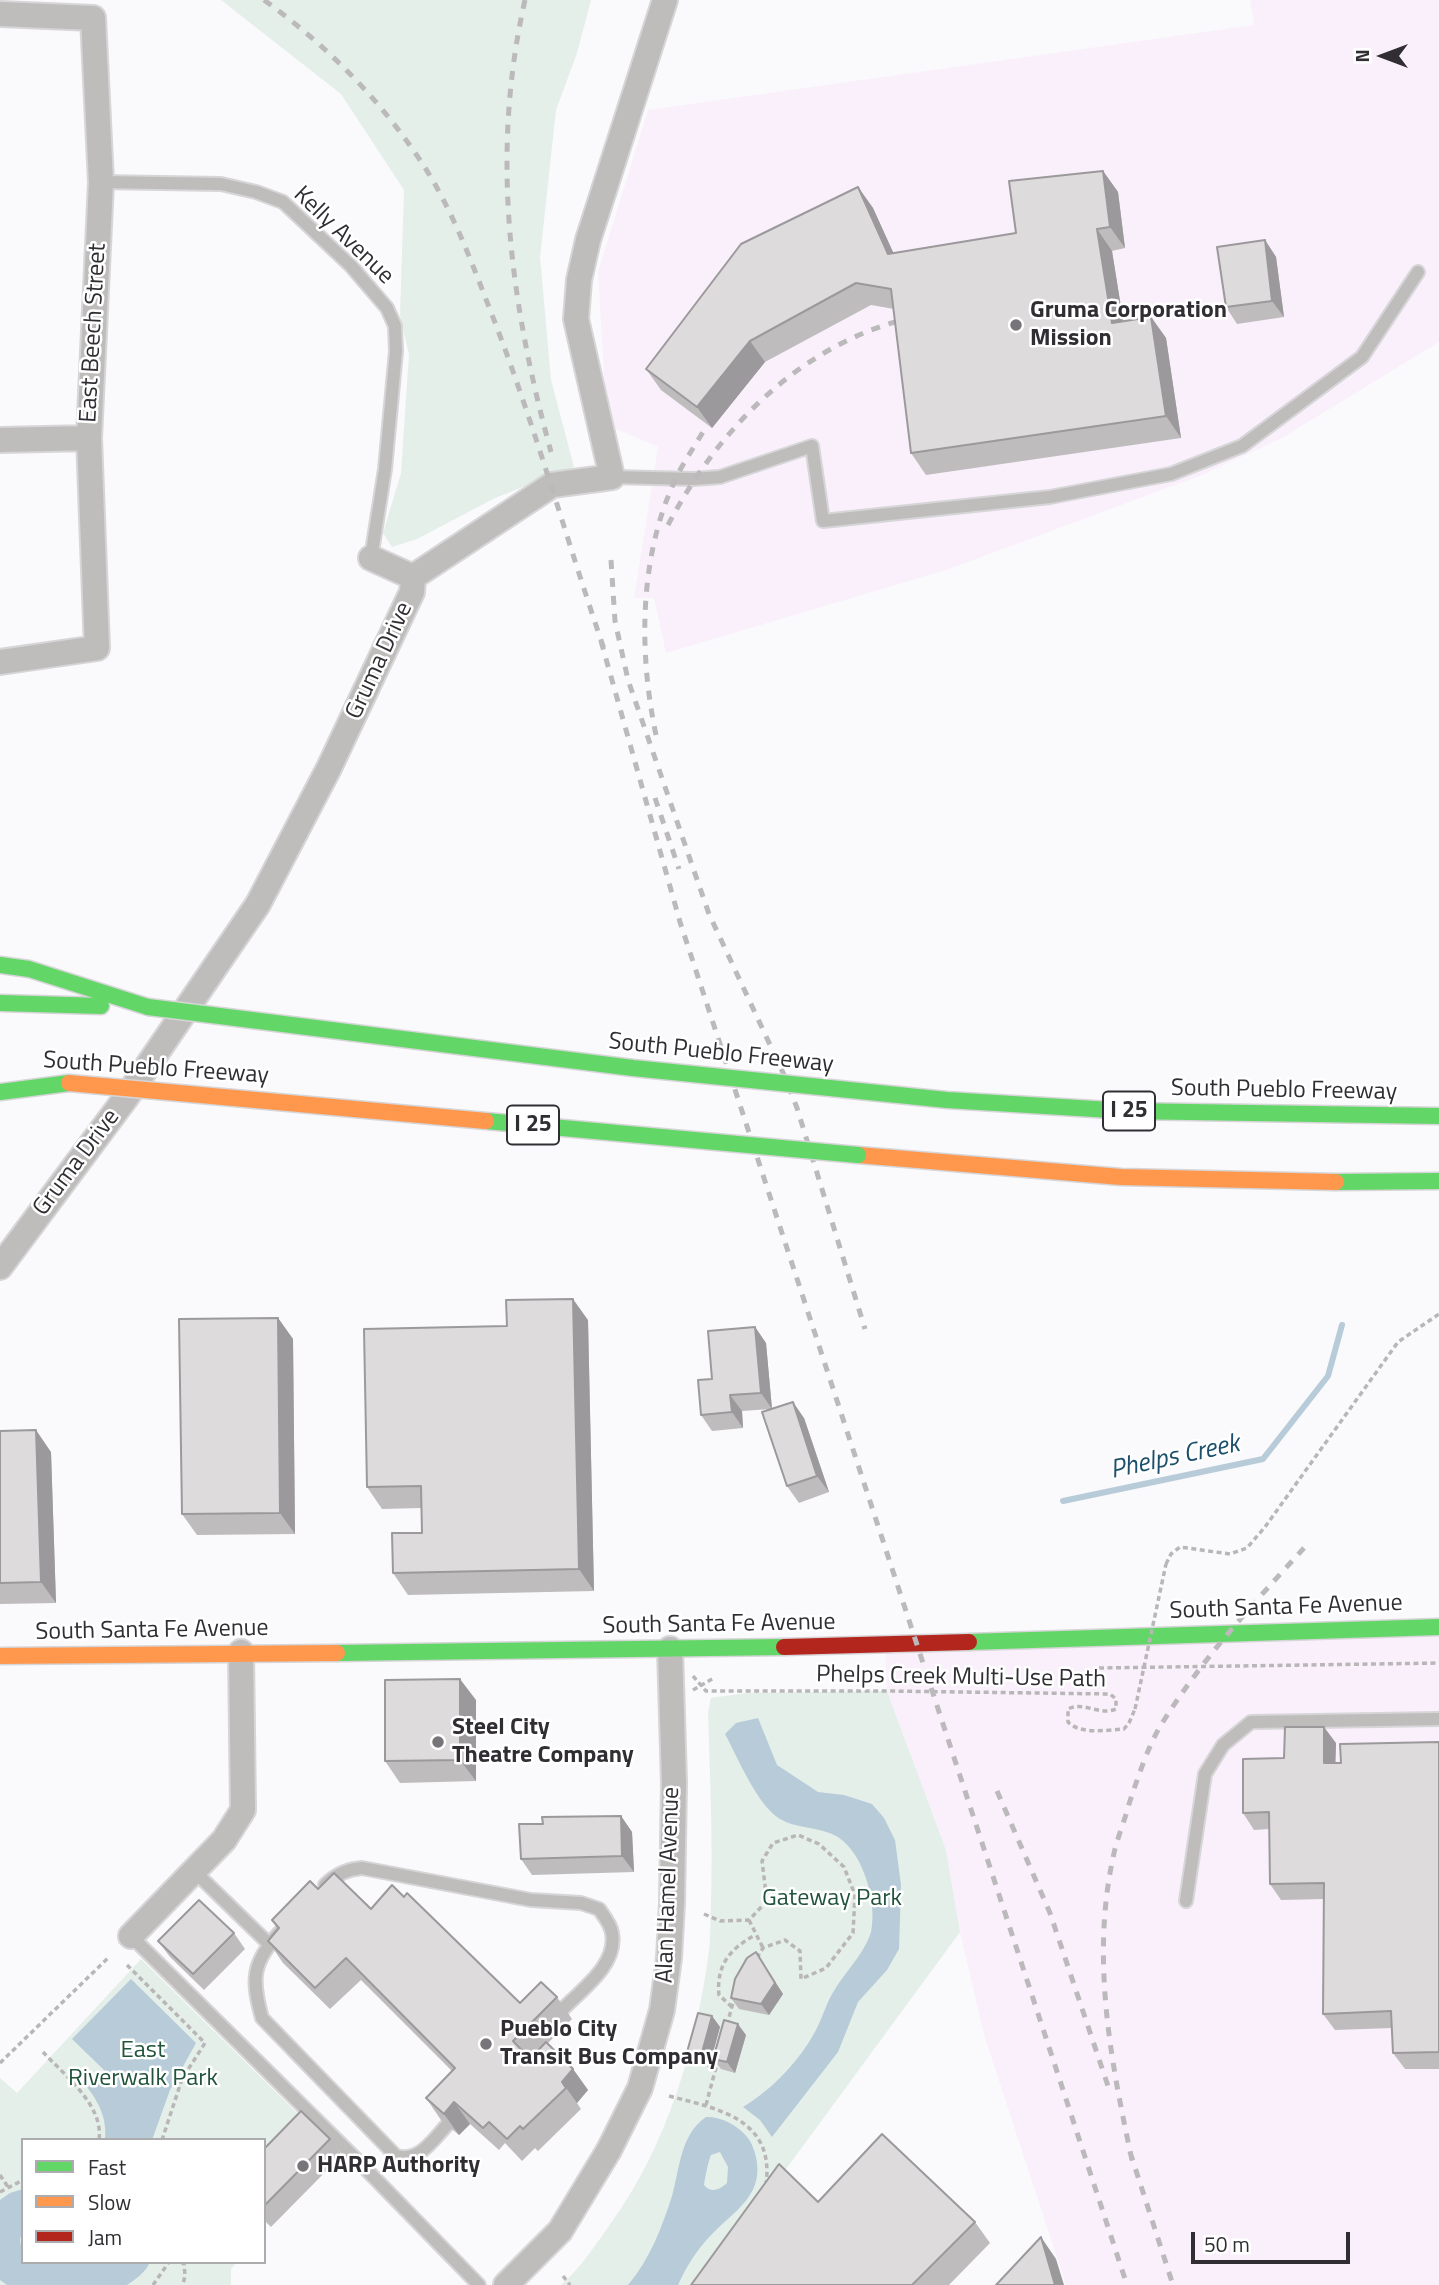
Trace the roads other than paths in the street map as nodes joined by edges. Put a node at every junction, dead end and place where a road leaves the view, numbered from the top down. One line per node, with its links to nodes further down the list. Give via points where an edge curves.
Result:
1 (665, 0): 7 (street, via 579,280 576,319)
2 (0, 14): 3 (street, East Beech Street, via 93,18)
3 (101, 182): 5 (street, East Beech Street); 8 (lane, Kelly Avenue, via 221,184 283,202 351,266 387,308 396,351)
4 (1419, 272): 7 (lane, via 1362,357 1242,446 1171,474 1050,497 822,522 812,446 720,477)
5 (89, 438): 6 (street); 10 (street, East Beech Street, via 97,648)
6 (0, 440)
7 (612, 477): 9 (street, Gruma Drive, via 552,485)
8 (371, 558): 9 (street)
9 (413, 577): 19 (street, Gruma Drive, via 411,592 330,768 258,904 125,1099)
10 (0, 662)
11 (0, 965): 13 (main road, via 29,969)
12 (0, 1003): 13 (main road, South Pueblo Freeway / I 25)
13 (148, 1007): 17 (main road, South Pueblo Freeway / I 25, bridge, via 633,1068 947,1100 1127,1111)
14 (0, 1081): 15 (main road, South Pueblo Freeway / I 25)
15 (69, 1083): 16 (main road); 18 (main road, South Pueblo Freeway / I 25, bridge, via 1121,1177)
16 (0, 1092)
17 (1439, 1116)
18 (1439, 1181)
19 (0, 1267)
20 (1439, 1627): 21 (main road, South Santa Fe Avenue)
21 (670, 1649): 22 (main road, South Santa Fe Avenue); 34 (street, Alan Hamel Avenue, via 672,1903 662,2010 640,2088 609,2150 560,2231)
22 (241, 1652): 23 (main road, South Santa Fe Avenue); 25 (street, via 243,1810 224,1840)
23 (0, 1656)
24 (1439, 1719): 27 (lane, via 1251,1722 1223,1745 1205,1774)
25 (194, 1871): 29 (street); 30 (lane)
26 (314, 1897): 31 (lane, via 332,1878 362,1868 599,1909 612,1932 612,1950 606,1964)
27 (1186, 1901)
28 (287, 1925): 30 (lane)
29 (131, 1936): 33 (lane)
30 (269, 1944): 32 (lane, via 256,1969 254,1992 262,2018 396,2156 418,2155)
31 (562, 2010)
32 (447, 2125)
33 (478, 2285)
34 (506, 2285)

